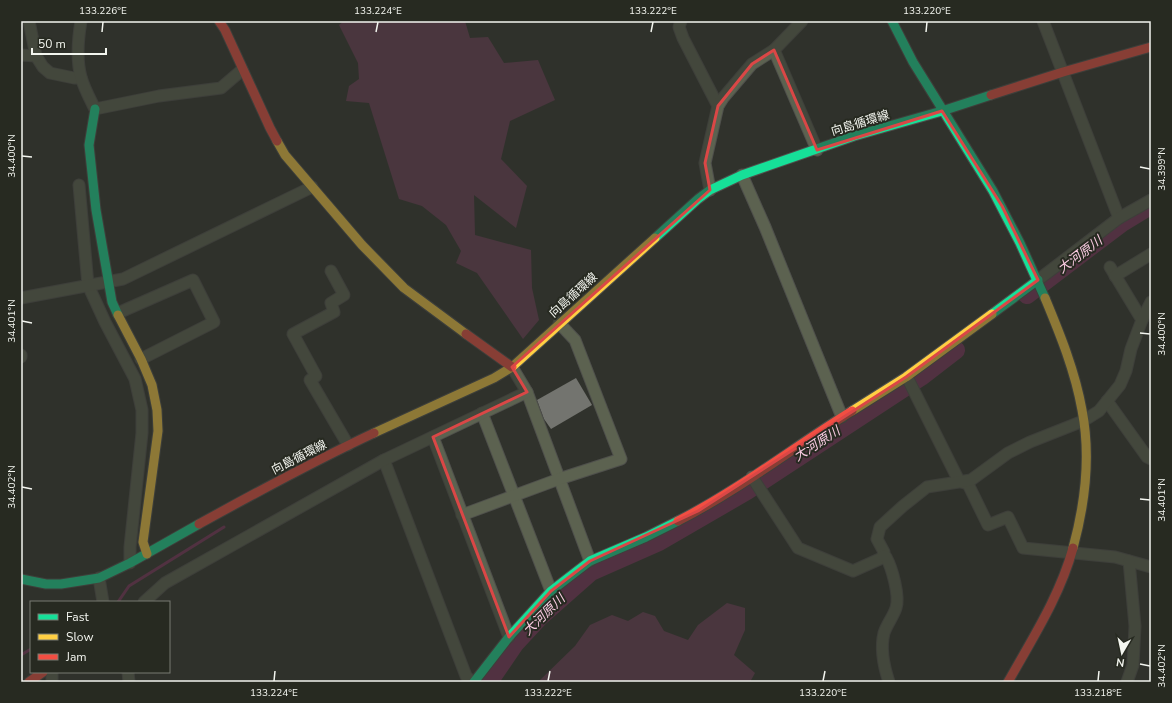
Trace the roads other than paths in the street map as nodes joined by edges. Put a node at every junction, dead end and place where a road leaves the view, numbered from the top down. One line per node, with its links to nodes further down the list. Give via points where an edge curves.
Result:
1 (29, 21): 11 (street)
2 (81, 21): 14 (street, via 78,62)
3 (218, 21): 12 (street, via 225,30)
4 (681, 21): 15 (street, via 679,27 683,38)
5 (802, 21): 9 (street)
6 (892, 21): 17 (street)
7 (1043, 21): 13 (street)
8 (1151, 47): 13 (street, 向島循環線)
9 (774, 50): 15 (street, via 752,64); 18 (street)
10 (21, 55): 11 (street)
11 (36, 56): 14 (street, via 50,73)
12 (242, 70): 16 (street, via 221,88 159,96); 21 (street, via 285,155)
13 (1063, 72): 17 (street, 向島循環線); 24 (street)
14 (81, 78): 16 (street)
15 (718, 106): 22 (street, via 705,163)
16 (95, 109): 28 (street, via 89,145 96,210)
17 (942, 111): 18 (street, 向島循環線, via 854,136); 27 (street, via 1002,206)
18 (817, 150): 19 (street, 向島循環線)
19 (742, 175): 22 (street, 向島循環線); 41 (street)
20 (79, 185): 29 (street)
21 (312, 188): 28 (street, via 123,279); 36 (street, via 404,288)
22 (710, 190): 34 (street, 向島循環線)
23 (1151, 200): 24 (street)
24 (1119, 218): 27 (street)
25 (1151, 254): 33 (street, via 1113,272)
26 (331, 272): 44 (street, via 344,295 331,303 334,312 294,334 316,376 310,380)
27 (1038, 280): 41 (street, via 906,377); 42 (street, via 1066,349 1080,396)
28 (109, 282): 29 (street); 32 (street, via 112,302)
29 (88, 285): 30 (street); 57 (street, via 135,379 142,410)
30 (21, 298)
31 (1151, 302): 33 (street)
32 (118, 314): 35 (street); 35 (street, via 193,280 214,322)
33 (1142, 320): 39 (street, via 1130,348 1126,371 1120,385)
34 (559, 324): 36 (street, 向島循環線); 48 (street, via 575,340 621,459)
35 (142, 359): 53 (street, via 152,385 158,431 143,542)
36 (512, 367): 38 (street); 44 (street, 向島循環線, via 494,378)
37 (911, 384): 49 (street)
38 (527, 392): 40 (street); 48 (street)
39 (1107, 401): 42 (street, via 1099,411); 45 (street)
40 (482, 413): 43 (street); 50 (street)
41 (842, 417): 47 (street)
42 (1083, 421): 49 (street, via 1008,453 971,480); 52 (street, via 1086,443 1085,479 1081,514)
43 (433, 437): 46 (street); 51 (street)
44 (348, 445): 53 (street, 向島循環線)
45 (1151, 459)
46 (384, 460): 63 (street, via 165,583); 67 (street, via 466,676)
47 (752, 477): 54 (street, via 798,548 853,571); 55 (street, via 698,511)
48 (559, 479): 50 (street); 55 (street)
49 (959, 481): 52 (street, via 968,484 988,524 1008,517 1023,548); 54 (street, via 927,486 880,527 877,539)
50 (514, 496): 51 (street); 61 (street)
51 (462, 515): 64 (street)
52 (1072, 553): 56 (street, via 1115,557); 69 (street, via 1052,604)
53 (147, 554): 57 (street, 向島循環線)
54 (884, 556): 68 (street, via 891,567 896,606 884,634 882,651)
55 (590, 561): 61 (street)
56 (1129, 561): 58 (street); 70 (street, via 1135,626 1133,665)
57 (130, 564): 59 (street, 向島循環線)
58 (1151, 567)
59 (99, 578): 60 (street, 向島循環線, via 61,584); 62 (street)
60 (21, 579)
61 (551, 591): 64 (street)
62 (102, 597)
63 (145, 601)
64 (510, 637): 67 (street)
65 (42, 673): 66 (street)
66 (28, 682)
67 (473, 682)
68 (889, 682)
69 (1008, 682)
70 (1127, 682)

